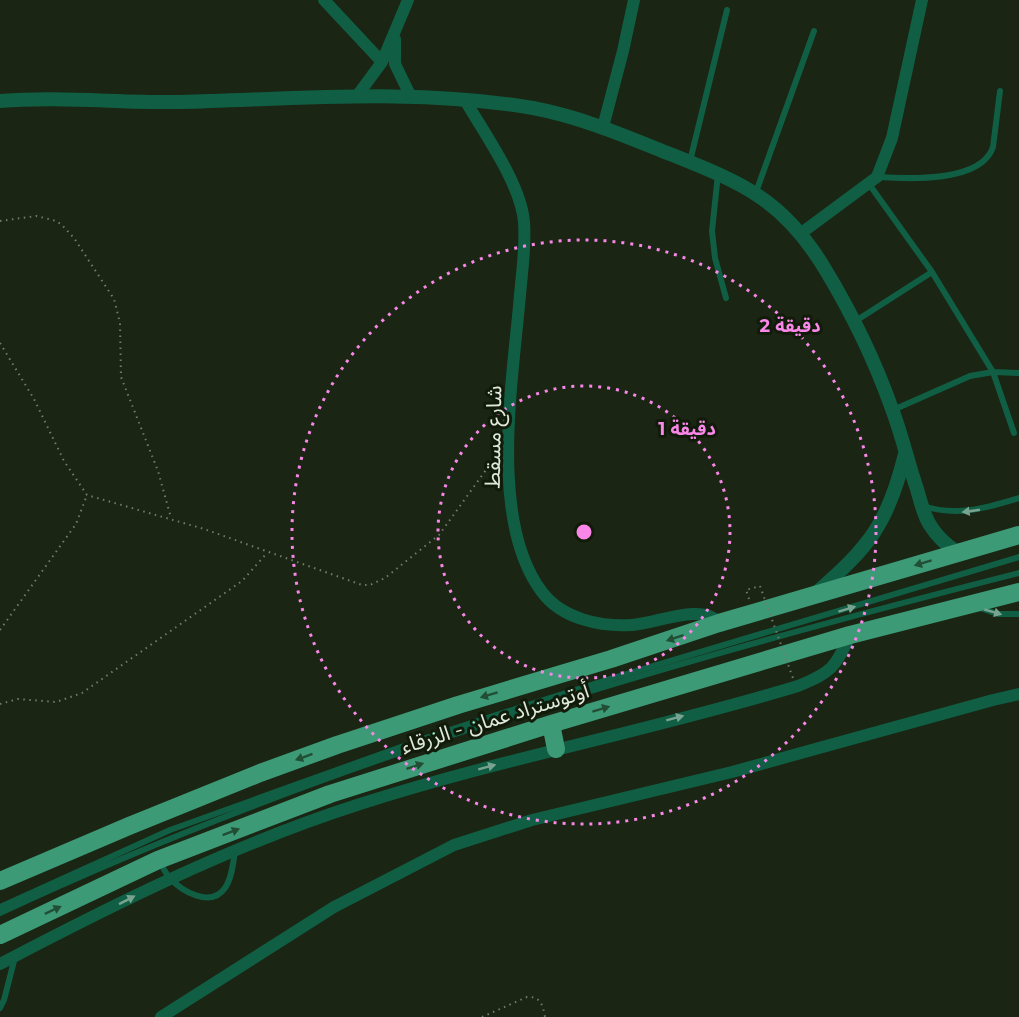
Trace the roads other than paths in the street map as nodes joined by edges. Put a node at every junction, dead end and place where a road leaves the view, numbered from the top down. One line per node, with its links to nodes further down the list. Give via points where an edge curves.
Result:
1 (324, 0): 8 (street)
2 (408, 0): 6 (street)
3 (634, 0): 14 (street)
4 (922, 0): 17 (street, via 892,138)
5 (727, 10): 15 (lane)
6 (396, 29): 8 (street); 11 (street, via 395,64)
7 (814, 31): 18 (lane)
8 (381, 62): 10 (street)
9 (1000, 91): 17 (lane, via 993,147 980,166 919,179)
10 (357, 96): 11 (street); 13 (street, via 155,103)
11 (411, 97): 12 (street)
12 (465, 100): 14 (street, via 535,109); 38 (street, شارع مسقط, via 513,185 524,221 508,439 517,538 528,570 543,594 563,611 597,623 634,625 697,614 712,616)
13 (0, 101)
14 (603, 127): 15 (street)
15 (690, 162): 16 (street)
16 (718, 173): 18 (street); 21 (lane, via 712,231)
17 (873, 180): 19 (street); 20 (lane)
18 (756, 192): 19 (street)
19 (800, 234): 22 (street, via 832,281)
20 (932, 272): 22 (lane); 23 (lane)
21 (726, 298)
22 (853, 322): 25 (street)
23 (993, 372): 24 (lane); 25 (lane, via 958,380); 26 (lane)
24 (1019, 373)
25 (893, 410): 27 (street)
26 (1014, 433)
27 (905, 452): 29 (street); 35 (street, via 894,494 875,533 855,558)
28 (1019, 498): 29 (lane, one-way to 29, via 965,512)
29 (922, 506): 31 (street, via 938,536)
30 (1019, 535): 31 (highway, أوتوستراد عمان - الزرقاء)
31 (958, 553): 35 (highway, أوتوستراد عمان - الزرقاء, one-way to 35)
32 (1019, 557): 47 (lane, one-way to 32, via 170,830 448,730)
33 (1019, 573): 48 (lane, via 805,628 439,739 171,838)
34 (1019, 592): 36 (highway, أوتوستراد عمان - الزرقاء)
35 (812, 596): 38 (highway, أوتوستراد عمان - الزرقاء)
36 (969, 604): 37 (lane, one-way to 37, via 998,614); 39 (highway, أوتوستراد عمان - الزرقاء)
37 (1019, 614)
38 (719, 623): 46 (highway, أوتوستراد عمان - الزرقاء, one-way to 46, via 337,745)
39 (850, 635): 41 (highway, أوتوستراد عمان - الزرقاء, one-way to 39); 42 (street, one-way to 39, via 805,683 834,667)
40 (1019, 694): 53 (street, via 732,772 532,820 454,845 334,907)
41 (551, 724): 42 (highway); 44 (highway, أوتوستراد عمان - الزرقاء, one-way to 41, via 330,794)
42 (556, 749): 43 (street, one-way to 42, via 358,805)
43 (235, 852): 45 (street); 45 (lane, via 225,889 215,896 194,895)
44 (158, 860): 45 (lane); 49 (highway, أوتوستراد عمان - الزرقاء, one-way to 44)
45 (170, 878): 50 (street, one-way to 45)
46 (0, 881)
47 (0, 907)
48 (0, 913)
49 (0, 935)
50 (15, 957): 51 (street); 52 (lane)
51 (0, 964)
52 (0, 1008)
53 (161, 1017)

